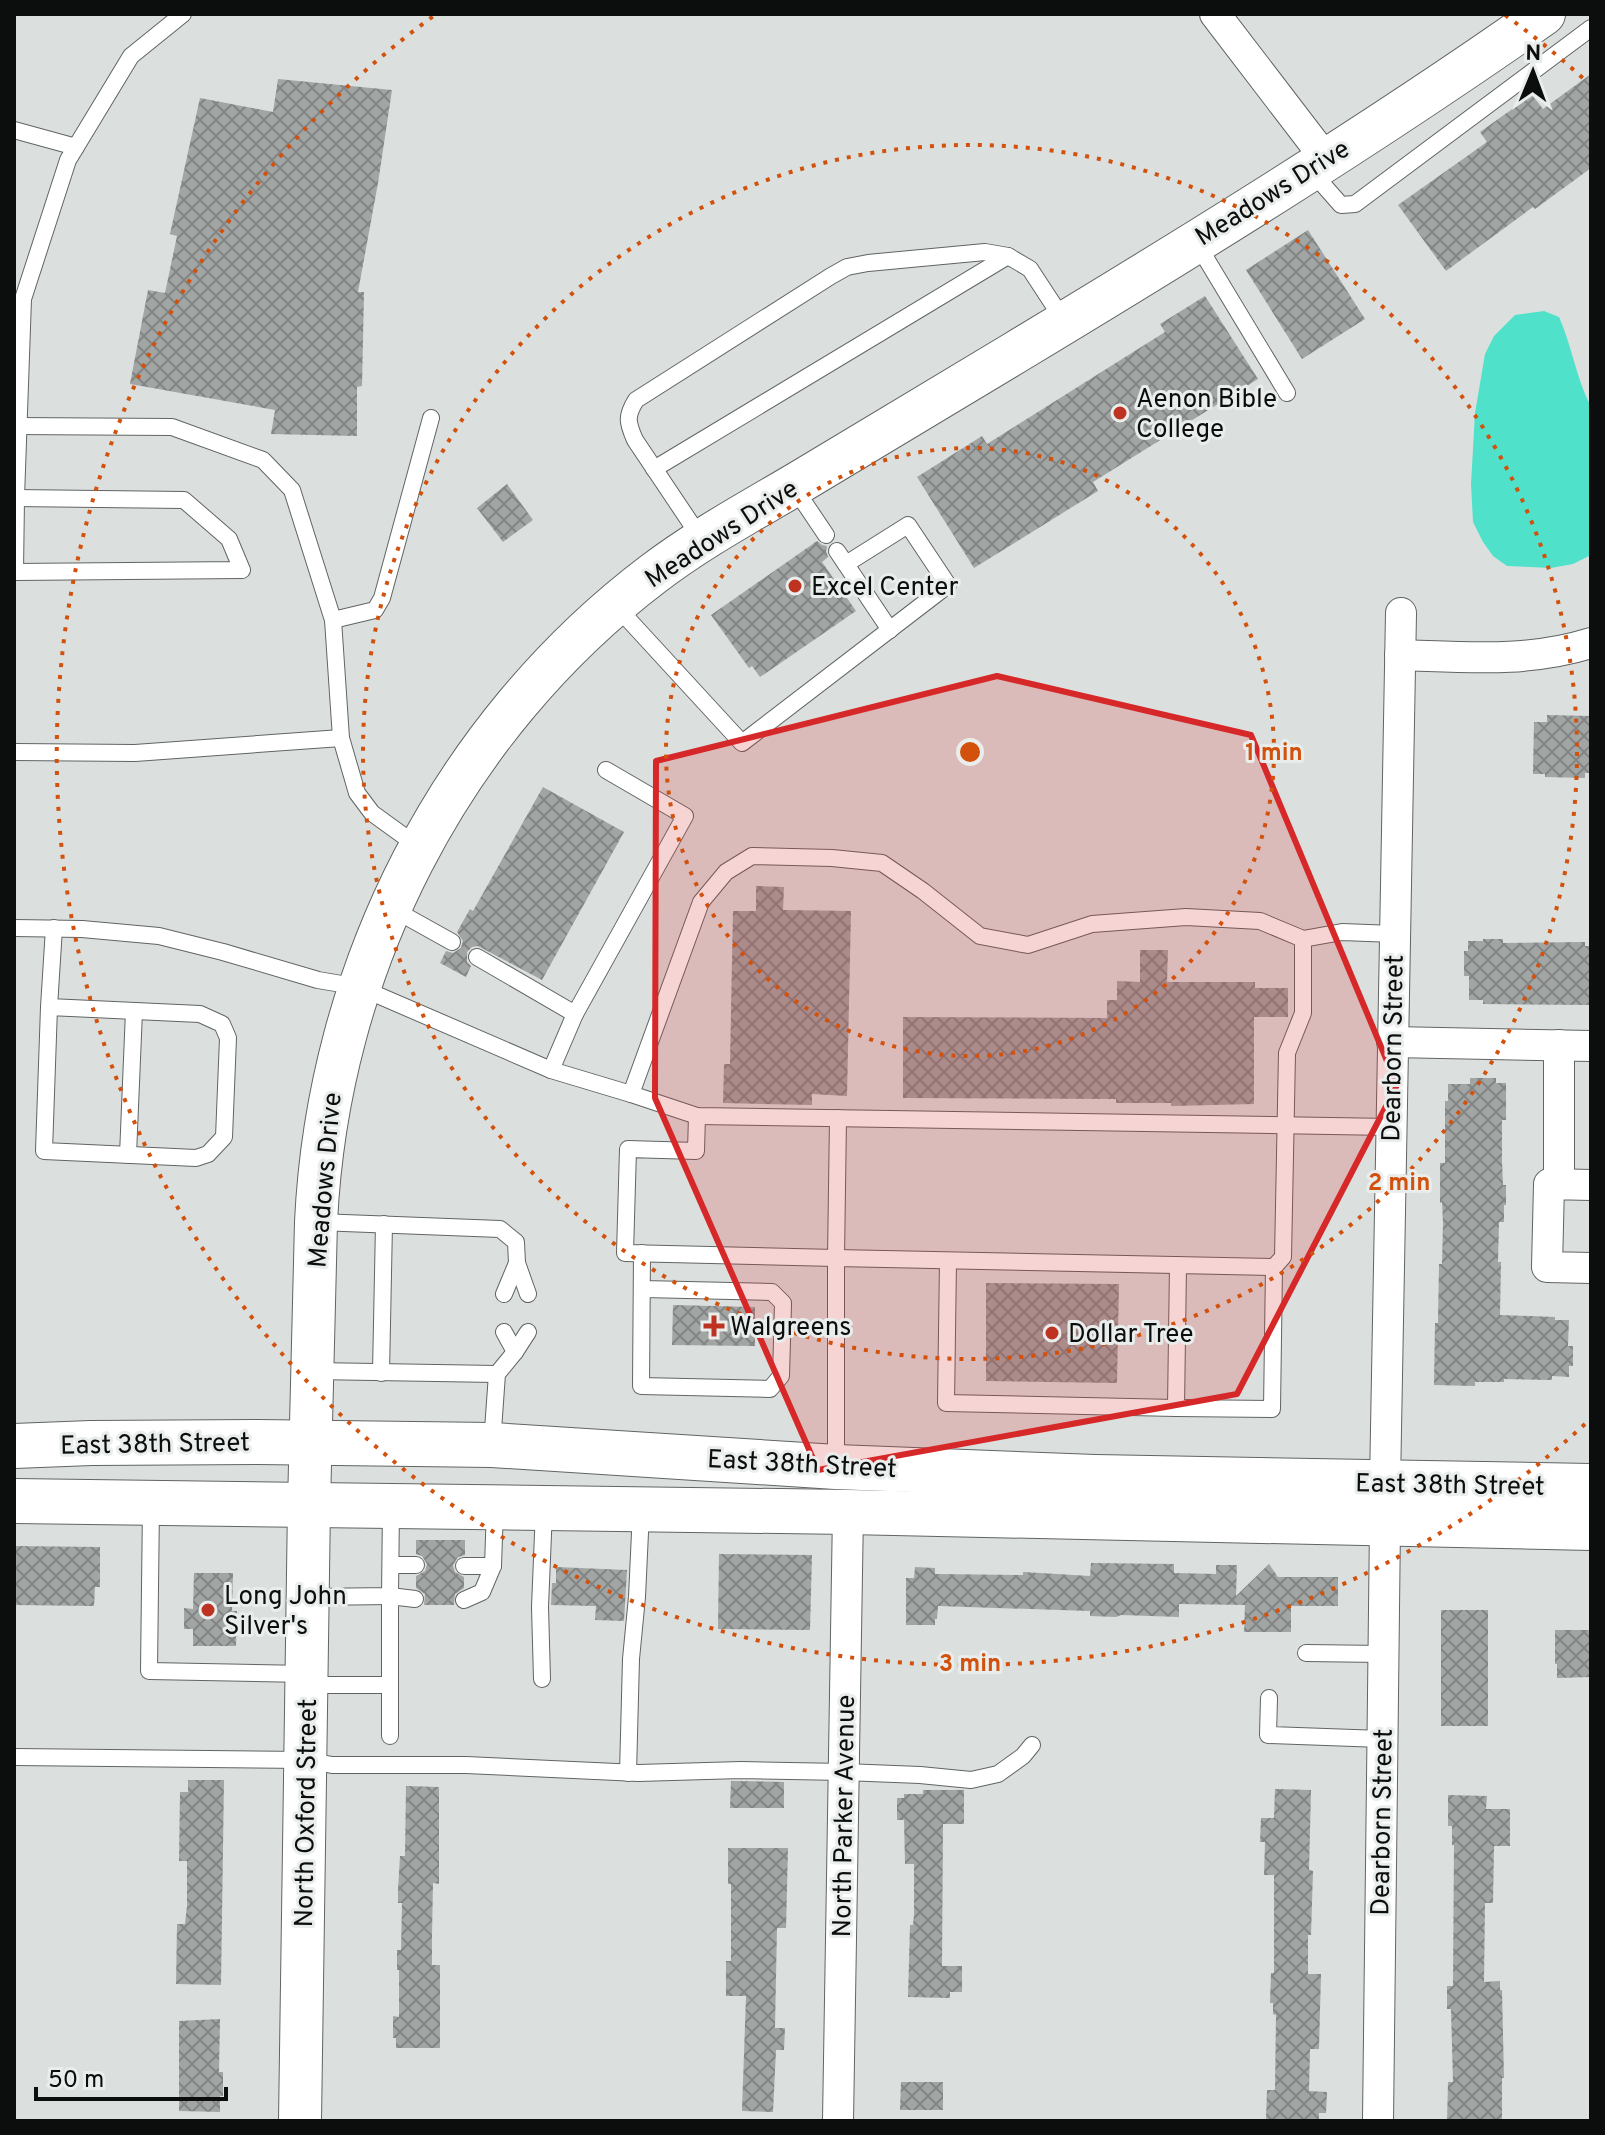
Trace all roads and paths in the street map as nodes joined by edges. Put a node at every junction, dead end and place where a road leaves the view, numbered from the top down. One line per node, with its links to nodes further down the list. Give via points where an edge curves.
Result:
1 (183, 14): 6 (lane, via 131,56)
2 (1215, 14): 7 (street)
3 (1544, 14): 7 (street, Meadows Drive)
4 (1591, 28): 7 (lane, via 1355,204 1341,205)
5 (14, 130): 6 (lane)
6 (76, 147): 13 (lane, via 23,299)
7 (1318, 164): 8 (street, Meadows Drive)
8 (1195, 241): 10 (street, Meadows Drive); 11 (lane)
9 (1008, 256): 10 (lane, via 1030,269); 14 (lane); 14 (lane, via 985,252 868,263 831,276 636,400 628,412 629,426)
10 (1064, 323): 15 (street, Meadows Drive)
11 (1287, 393)
12 (431, 418): 22 (lane, via 382,598 375,610)
13 (16, 426): 16 (lane); 22 (lane, via 172,427 263,460 292,490)
14 (654, 469): 18 (lane)
15 (793, 486): 17 (lane); 18 (street, Meadows Drive)
16 (15, 498): 19 (lane); 19 (lane, via 184,500 229,539 242,570)
17 (826, 535)
18 (702, 540): 20 (street, Meadows Drive)
19 (15, 572)
20 (615, 605): 23 (lane, via 742,743); 29 (street, Meadows Drive, via 520,700 470,765)
21 (1401, 613): 25 (street, Dearborn Street)
22 (333, 620): 26 (lane)
23 (890, 630): 23 (lane, via 948,585 908,525 842,558)
24 (1591, 643): 25 (street, via 1521,657)
25 (1400, 655): 33 (street, Dearborn Street)
26 (341, 738): 27 (lane, via 135,753); 29 (lane, via 357,793 372,813)
27 (14, 752)
28 (606, 770): 40 (lane, via 685,816)
29 (419, 847): 30 (street, Meadows Drive)
30 (390, 907): 35 (lane); 37 (street, Meadows Drive)
31 (14, 928): 32 (lane)
32 (54, 928): 37 (lane, via 159,936); 38 (lane)
33 (1394, 934): 34 (lane, via 1342,932); 41 (street, Dearborn Street)
34 (1303, 939): 45 (lane, via 1260,921 1186,917 1092,924 1028,945 980,936 882,863 752,856 726,872 701,902); 48 (lane, via 1303,1013 1287,1053)
35 (452, 942)
36 (477, 957): 40 (lane)
37 (359, 987): 44 (lane); 53 (street, Meadows Drive, via 331,1095)
38 (49, 1007): 39 (lane); 50 (lane, via 44,1151)
39 (134, 1011): 50 (lane); 50 (lane, via 200,1014 222,1024 228,1038 224,1137 196,1158)
40 (575, 1014): 44 (lane)
41 (1392, 1042): 42 (street); 49 (street, Dearborn Street)
42 (1559, 1045): 43 (street); 51 (street)
43 (1591, 1046)
44 (551, 1070): 45 (lane)
45 (631, 1094): 46 (lane)
46 (697, 1116): 47 (lane); 55 (lane, via 696,1151 628,1149 625,1253)
47 (838, 1118): 48 (lane); 56 (lane)
48 (1287, 1125): 49 (lane); 60 (lane, via 1283,1257)
49 (1391, 1127): 79 (street, Dearborn Street)
50 (128, 1155)
51 (1559, 1184): 52 (street); 61 (street, via 1549,1184 1547,1267)
52 (1591, 1185)
53 (316, 1222): 54 (lane); 68 (street, Meadows Drive)
54 (384, 1224): 58 (lane, via 500,1229 516,1242); 69 (lane)
55 (642, 1253): 56 (lane); 62 (lane)
56 (836, 1258): 57 (lane); 75 (lane)
57 (948, 1261): 59 (lane); 71 (lane, via 946,1403)
58 (517, 1263): 63 (lane); 64 (lane)
59 (1178, 1265): 60 (lane); 71 (lane)
60 (1274, 1267): 71 (lane, via 1272,1409)
61 (1591, 1268)
62 (643, 1289): 62 (lane, via 641,1386 770,1389 781,1376 783,1303 772,1292)
63 (504, 1294)
64 (528, 1294)
65 (504, 1332): 67 (lane)
66 (528, 1332): 67 (lane)
67 (515, 1352): 70 (lane)
68 (312, 1371): 69 (lane); 72 (street, Meadows Drive)
69 (381, 1373): 70 (lane)
70 (497, 1374): 73 (lane)
71 (1176, 1408)
72 (311, 1442): 73 (main road, East 38th Street); 74 (main road, East 38th Street); 80 (street, Meadows Drive)
73 (492, 1445): 75 (main road, East 38th Street)
74 (14, 1446)
75 (836, 1467): 79 (main road, East 38th Street, via 1095,1477)
76 (1591, 1486): 79 (main road, East 38th Street)
77 (14, 1501): 78 (main road, East 38th Street)
78 (151, 1503): 80 (main road, East 38th Street); 97 (lane, via 149,1671)
79 (1385, 1504): 85 (main road, East 38th Street); 86 (main road, East 38th Street); 96 (street, Dearborn Street)
80 (309, 1505): 81 (main road, East 38th Street); 92 (street, North Oxford Street)
81 (391, 1506): 82 (main road, East 38th Street); 87 (lane)
82 (495, 1507): 83 (main road, East 38th Street); 90 (lane)
83 (544, 1508): 84 (main road, East 38th Street); 98 (lane)
84 (641, 1509): 85 (main road, East 38th Street); 107 (lane)
85 (848, 1512): 106 (street, North Parker Avenue)
86 (1591, 1528)
87 (391, 1565): 88 (lane); 91 (lane)
88 (416, 1565)
89 (464, 1566): 90 (lane)
90 (493, 1566): 94 (lane, via 482,1592)
91 (390, 1596): 92 (lane); 93 (lane); 99 (lane)
92 (308, 1598): 97 (street, North Oxford Street)
93 (415, 1599)
94 (464, 1600)
95 (1306, 1653): 96 (lane)
96 (1382, 1654): 102 (street, Dearborn Street)
97 (307, 1679): 99 (lane); 105 (street, North Oxford Street)
98 (542, 1679)
99 (390, 1685): 101 (lane)
100 (1269, 1698): 102 (lane, via 1268,1735)
101 (390, 1736)
102 (1382, 1739): 110 (street, Dearborn Street)
103 (1032, 1745): 106 (lane, via 998,1774 971,1780)
104 (14, 1757): 105 (lane)
105 (306, 1760): 107 (lane); 108 (street, North Oxford Street)
106 (844, 1772): 107 (lane); 109 (street, North Parker Avenue)
107 (628, 1773)
108 (300, 2121)
109 (838, 2121)
110 (1378, 2121)

